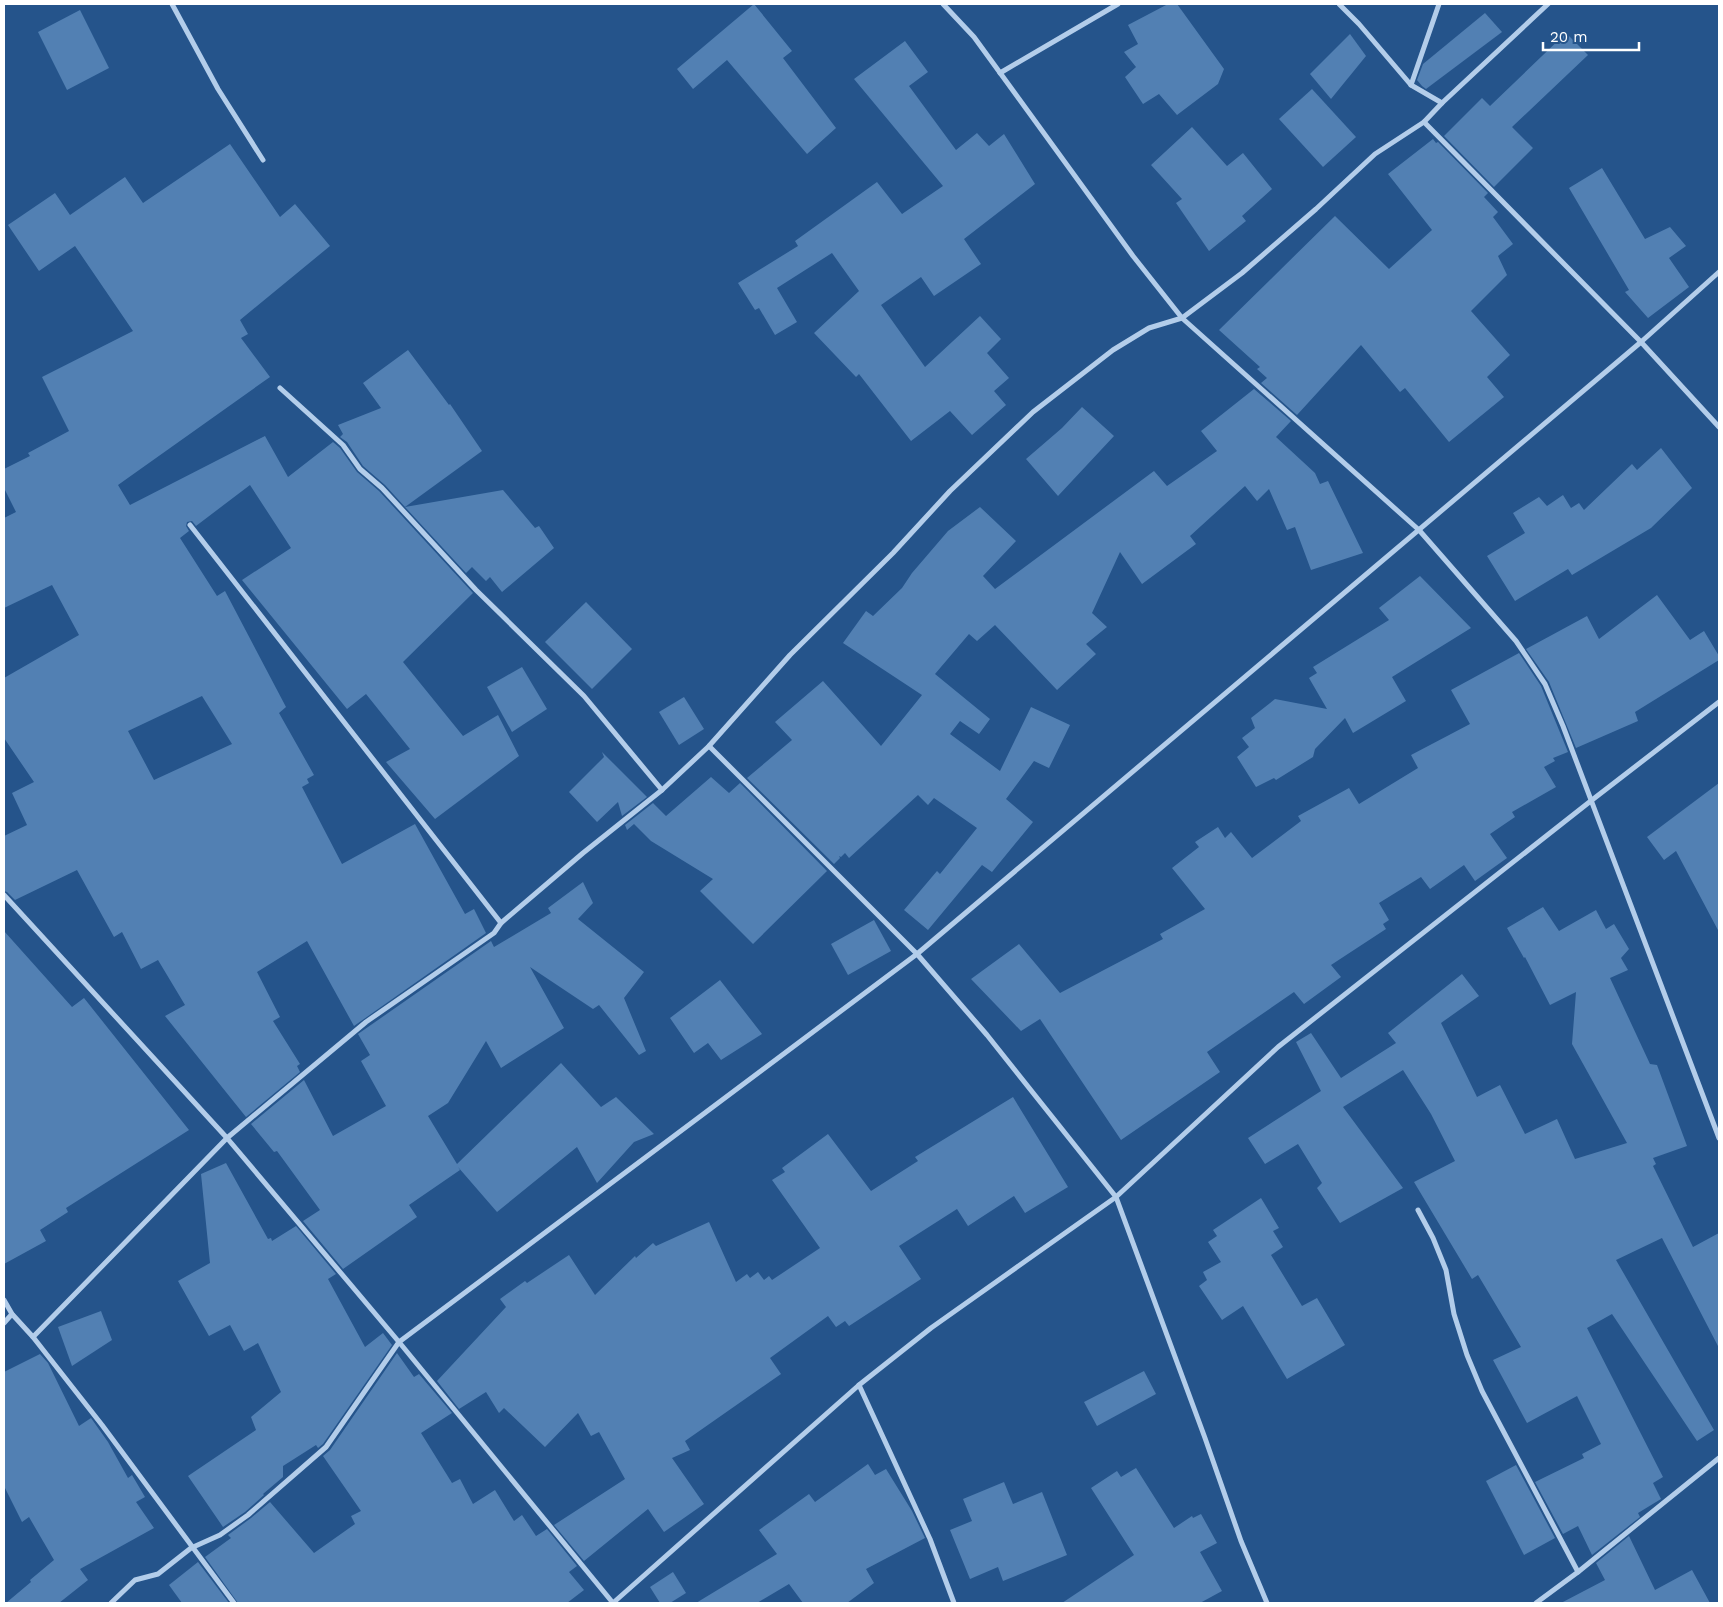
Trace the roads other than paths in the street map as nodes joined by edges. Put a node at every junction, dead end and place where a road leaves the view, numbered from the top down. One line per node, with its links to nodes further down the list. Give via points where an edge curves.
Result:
1 (172, 4): 11 (street, via 218,89)
2 (943, 4): 7 (street, via 974,37)
3 (1118, 4): 7 (street)
4 (1339, 4): 8 (street)
5 (1439, 4): 8 (street)
6 (1548, 4): 9 (street)
7 (1000, 73): 13 (street)
8 (1411, 85): 9 (street)
9 (1442, 103): 10 (street)
10 (1424, 122): 13 (street, via 1375,154 1249,266); 14 (street)
11 (263, 160)
12 (1719, 272): 14 (street)
13 (1182, 318): 18 (street); 20 (street, via 1149,328 1113,350 1033,412 950,491 790,655)
14 (1641, 342): 16 (street); 18 (street)
15 (280, 388): 21 (street, via 343,446 360,469 382,488 476,590 584,696)
16 (1719, 427)
17 (190, 525): 24 (street)
18 (1419, 530): 22 (street, via 1516,641 1544,684); 25 (street)
19 (1719, 702): 22 (street)
20 (709, 746): 21 (street); 25 (street)
21 (662, 790): 24 (street, via 583,852)
22 (1592, 800): 27 (street); 28 (street, via 1278,1048)
23 (4, 895): 26 (street)
24 (502, 923): 26 (street, via 494,933 366,1022)
25 (917, 954): 28 (street, via 988,1036); 34 (street)
26 (227, 1138): 33 (street); 34 (street)
27 (1719, 1138)
28 (1116, 1197): 35 (street, via 931,1328); 43 (street)
29 (1418, 1210): 38 (street, via 1446,1270 1454,1314 1482,1390)
30 (4, 1300): 31 (street)
31 (12, 1314): 32 (street); 33 (street)
32 (4, 1323)
33 (33, 1337): 37 (street, via 156,1496)
34 (399, 1342): 37 (street, via 326,1447 248,1515); 41 (street)
35 (859, 1385): 41 (street); 42 (street, via 930,1539)
36 (1719, 1458): 38 (street)
37 (191, 1548): 39 (street, via 158,1574 134,1580); 40 (street)
38 (1578, 1572): 44 (street)
39 (111, 1603)
40 (234, 1603)
41 (613, 1603)
42 (954, 1603)
43 (1267, 1603)
44 (1536, 1603)

